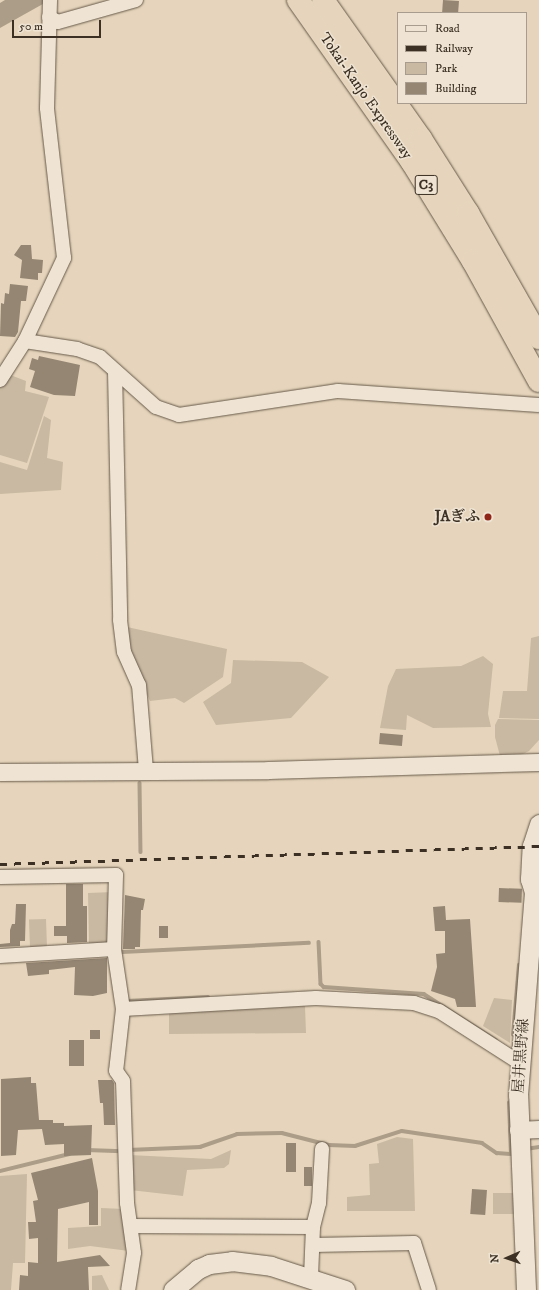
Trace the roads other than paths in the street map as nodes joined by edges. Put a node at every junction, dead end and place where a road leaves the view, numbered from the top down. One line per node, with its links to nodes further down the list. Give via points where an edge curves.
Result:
1 (136, 0): 4 (street, via 58,22)
2 (298, 0): 10 (highway, Tokai-Kanjo Expressway / C3, via 412,162 473,261)
3 (323, 0): 5 (highway, Tokai-Kanjo Expressway / C3, via 421,138 468,213)
4 (50, 9): 6 (street, via 47,108 64,258)
5 (539, 338)
6 (25, 341): 7 (street); 8 (street, via 77,349 100,357)
7 (5, 364): 9 (street)
8 (115, 371): 11 (street, via 156,407 179,415 338,391); 13 (street, via 120,620 124,652 139,685)
9 (0, 380)
10 (539, 381)
11 (539, 405)
12 (539, 762): 13 (street)
13 (146, 771): 14 (street)
14 (0, 772)
15 (539, 824): 20 (main road, 屋井黒野線, via 532,846 530,879 534,892)
16 (0, 877): 17 (street, via 116,875)
17 (114, 949): 18 (street); 19 (street)
18 (0, 956)
19 (123, 1009): 20 (street, via 316,998 414,1003 438,1011); 24 (street, via 116,1071 123,1082 126,1203)
20 (520, 1063): 22 (main road, 屋井黒野線)
21 (539, 1129): 22 (street)
22 (518, 1130): 32 (main road, 屋井黒野線)
23 (322, 1149): 25 (street, via 319,1202)
24 (131, 1226): 25 (street); 28 (street, via 134,1254)
25 (313, 1227): 26 (street)
26 (313, 1245): 27 (street); 31 (street, via 414,1243)
27 (311, 1277): 29 (main road, via 271,1266 232,1261 209,1264 198,1269); 30 (main road)
28 (128, 1290)
29 (173, 1290)
30 (345, 1290)
31 (429, 1290)
32 (526, 1290)

